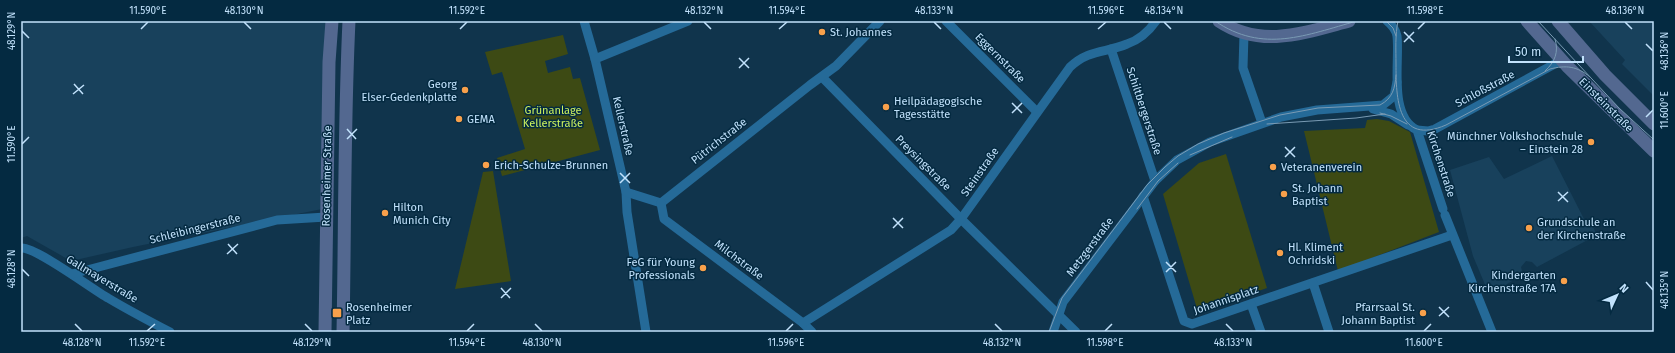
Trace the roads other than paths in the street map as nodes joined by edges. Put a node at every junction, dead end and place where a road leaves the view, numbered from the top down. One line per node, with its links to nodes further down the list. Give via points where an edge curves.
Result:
1 (332, 21): 31 (main road, Rosenheimer Straße)
2 (349, 21): 43 (main road, Rosenheimer Straße, via 345,102)
3 (584, 21): 17 (street, Kellerstraße)
4 (688, 21): 17 (street)
5 (880, 21): 19 (street, Pütrichstraße)
6 (946, 21): 22 (street, Eggernstraße)
7 (1156, 21): 16 (street, Steinstraße, via 1142,36)
8 (1219, 21): 14 (main road)
9 (1349, 21): 14 (main road, via 1282,37 1264,38)
10 (1387, 21): 15 (street)
11 (1398, 21): 15 (street, Kirchenstraße)
12 (1527, 21): 18 (main road, Einsteinstraße)
13 (1558, 21): 24 (main road, Einsteinstraße, via 1605,75)
14 (1244, 34): 23 (street, via 1243,68)
15 (1397, 37): 20 (street, Kirchenstraße)
16 (1111, 49): 22 (street, Steinstraße, via 1096,51 1078,60); 27 (street, Schiltbergerstraße)
17 (595, 59): 28 (street, Kellerstraße)
18 (1562, 60): 25 (street, Schloßstraße, via 1434,129); 26 (main road, Einsteinstraße)
19 (822, 77): 30 (street, Pütrichstraße); 32 (street, Preysingstraße)
20 (1397, 82): 21 (street, via 1395,94 1388,102 1379,107); 25 (street, Kirchenstraße, via 1403,112)
21 (1364, 108): 23 (street, via 1303,112); 25 (street, via 1389,113)
22 (1037, 112): 32 (street, Steinstraße)
23 (1262, 123): 27 (street, via 1194,149 1172,164)
24 (1654, 124)
25 (1416, 129): 33 (street, Kirchenstraße)
26 (1654, 151)
27 (1155, 181): 29 (street)
28 (626, 192): 30 (street); 44 (street, Kellerstraße)
29 (1144, 196): 38 (street, Metzgerstraße, via 1063,302); 40 (street, Johannisplatz, via 1184,321)
30 (662, 202): 39 (street, Milchstraße, via 664,219)
31 (326, 217): 35 (street, Schleibingerstraße, via 278,220); 42 (main road, Rosenheimer Straße)
32 (961, 219): 38 (street, Preysingstraße); 39 (street, Steinstraße, via 951,230)
33 (1452, 236): 36 (street, Johannisplatz); 50 (street, Kirchenstraße)
34 (21, 248): 35 (street, Gallmayerstraße, via 30,250)
35 (72, 274): 41 (street, Gallmayerstraße, via 106,298)
36 (1313, 283): 37 (street, Johannisplatz); 49 (street)
37 (1251, 304): 40 (street, Johannisplatz); 48 (street)
38 (1058, 314): 46 (street, Metzgerstraße); 47 (street, Preysingstraße)
39 (803, 323): 45 (street, Milchstraße)
40 (1193, 328)
41 (170, 332)
42 (325, 332)
43 (343, 332)
44 (646, 332)
45 (812, 332)
46 (1054, 332)
47 (1076, 332)
48 (1261, 332)
49 (1329, 332)
50 (1492, 332)

